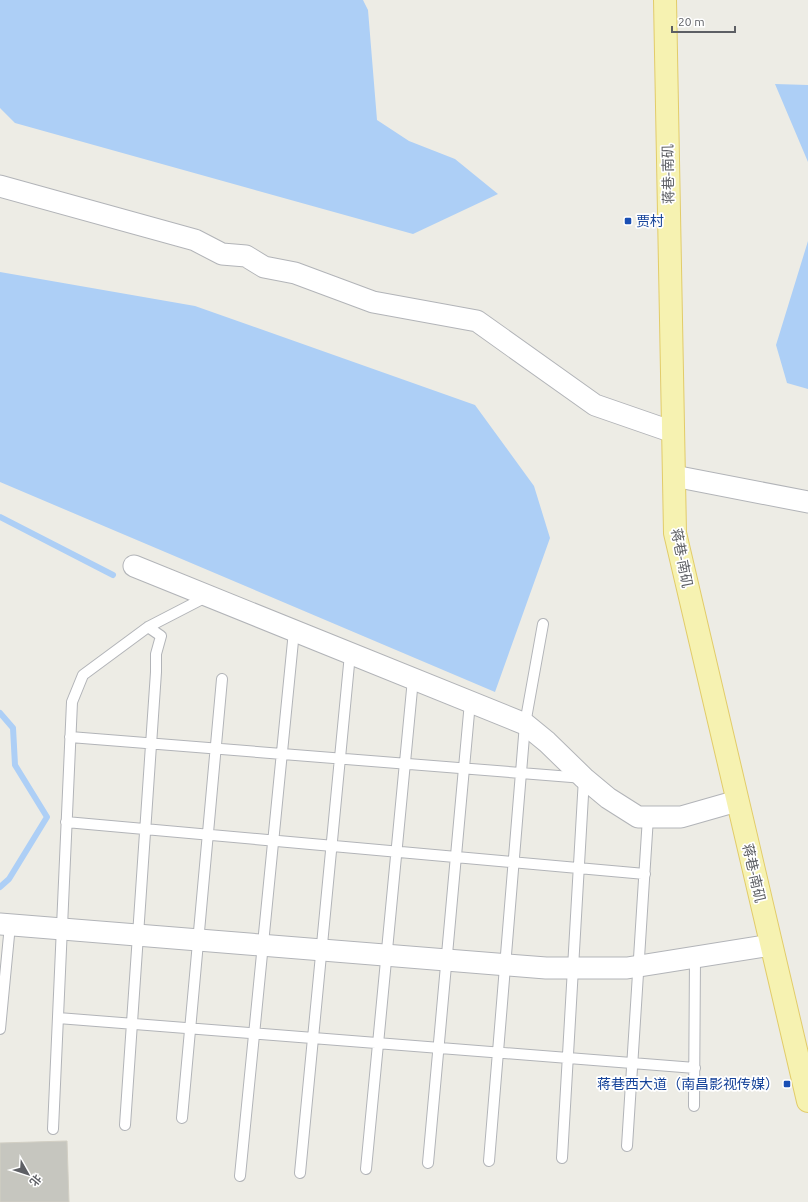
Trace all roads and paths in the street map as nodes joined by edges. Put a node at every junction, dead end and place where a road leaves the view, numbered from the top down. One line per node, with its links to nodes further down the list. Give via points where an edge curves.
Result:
1 (665, 0): 3 (main road, 蒋巷-南矶)
2 (0, 186): 3 (street, via 195,240 222,254 246,256 264,267 295,273 373,302 477,321 595,405)
3 (673, 432): 4 (main road, 蒋巷-南矶)
4 (674, 476): 5 (street); 25 (main road, 蒋巷-南矶, via 675,532)
5 (808, 502)
6 (134, 566): 7 (street)
7 (208, 596): 9 (lane); 10 (street)
8 (543, 624): 15 (lane)
9 (148, 627): 16 (lane, via 83,675 72,702); 17 (lane, via 161,636 156,654)
10 (294, 631): 11 (street); 19 (lane)
11 (350, 654): 13 (street); 20 (lane)
12 (222, 679): 18 (lane)
13 (413, 679): 14 (street); 21 (lane)
14 (470, 702): 15 (street); 22 (lane)
15 (525, 724): 23 (lane); 24 (street)
16 (70, 737): 17 (lane); 27 (lane)
17 (151, 743): 18 (lane); 28 (lane)
18 (216, 748): 19 (lane); 29 (lane)
19 (281, 754): 20 (lane); 30 (lane)
20 (340, 758): 21 (lane); 31 (lane)
21 (405, 764): 22 (lane); 32 (lane)
22 (464, 768): 23 (lane); 33 (lane)
23 (521, 773): 24 (lane); 34 (lane)
24 (584, 778): 26 (street, via 608,798 638,817); 35 (lane)
25 (737, 800): 26 (street, via 681,817); 42 (main road, 蒋巷-南矶)
26 (648, 817): 36 (lane)
27 (66, 822): 28 (lane); 38 (lane)
28 (145, 829): 29 (lane); 39 (lane)
29 (208, 835): 30 (lane); 40 (lane)
30 (273, 841): 31 (lane); 41 (lane)
31 (332, 846): 32 (lane); 43 (lane)
32 (397, 852): 33 (lane); 44 (lane)
33 (456, 857): 34 (lane); 46 (lane)
34 (514, 863): 35 (lane); 47 (lane)
35 (578, 868): 36 (lane); 49 (lane)
36 (645, 874): 48 (lane)
37 (5, 924): 38 (street); 52 (lane)
38 (62, 929): 39 (street); 50 (lane)
39 (138, 935): 40 (street); 51 (lane)
40 (198, 940): 41 (street); 53 (lane)
41 (263, 945): 43 (street); 54 (lane)
42 (771, 946): 45 (street); 62 (main road, 蒋巷-南矶)
43 (322, 950): 44 (street); 55 (lane)
44 (387, 955): 46 (street); 56 (lane)
45 (695, 958): 48 (street); 61 (lane)
46 (447, 960): 47 (street); 57 (lane)
47 (505, 964): 49 (street); 58 (lane)
48 (639, 966): 49 (street); 60 (lane)
49 (573, 968): 59 (lane)
50 (58, 1018): 51 (lane); 66 (lane)
51 (132, 1024): 53 (lane); 65 (lane)
52 (0, 1029)
53 (190, 1029): 54 (lane); 64 (lane)
54 (254, 1034): 55 (lane); 73 (lane)
55 (313, 1038): 56 (lane); 72 (lane)
56 (378, 1044): 57 (lane); 71 (lane)
57 (439, 1048): 58 (lane); 70 (lane)
58 (498, 1053): 59 (lane); 69 (lane)
59 (567, 1058): 60 (lane); 68 (lane)
60 (633, 1064): 61 (lane); 67 (lane)
61 (694, 1068): 63 (lane)
62 (808, 1101)
63 (694, 1106)
64 (182, 1118)
65 (125, 1125)
66 (53, 1129)
67 (628, 1146)
68 (562, 1158)
69 (489, 1161)
70 (428, 1163)
71 (366, 1169)
72 (300, 1173)
73 (240, 1176)

